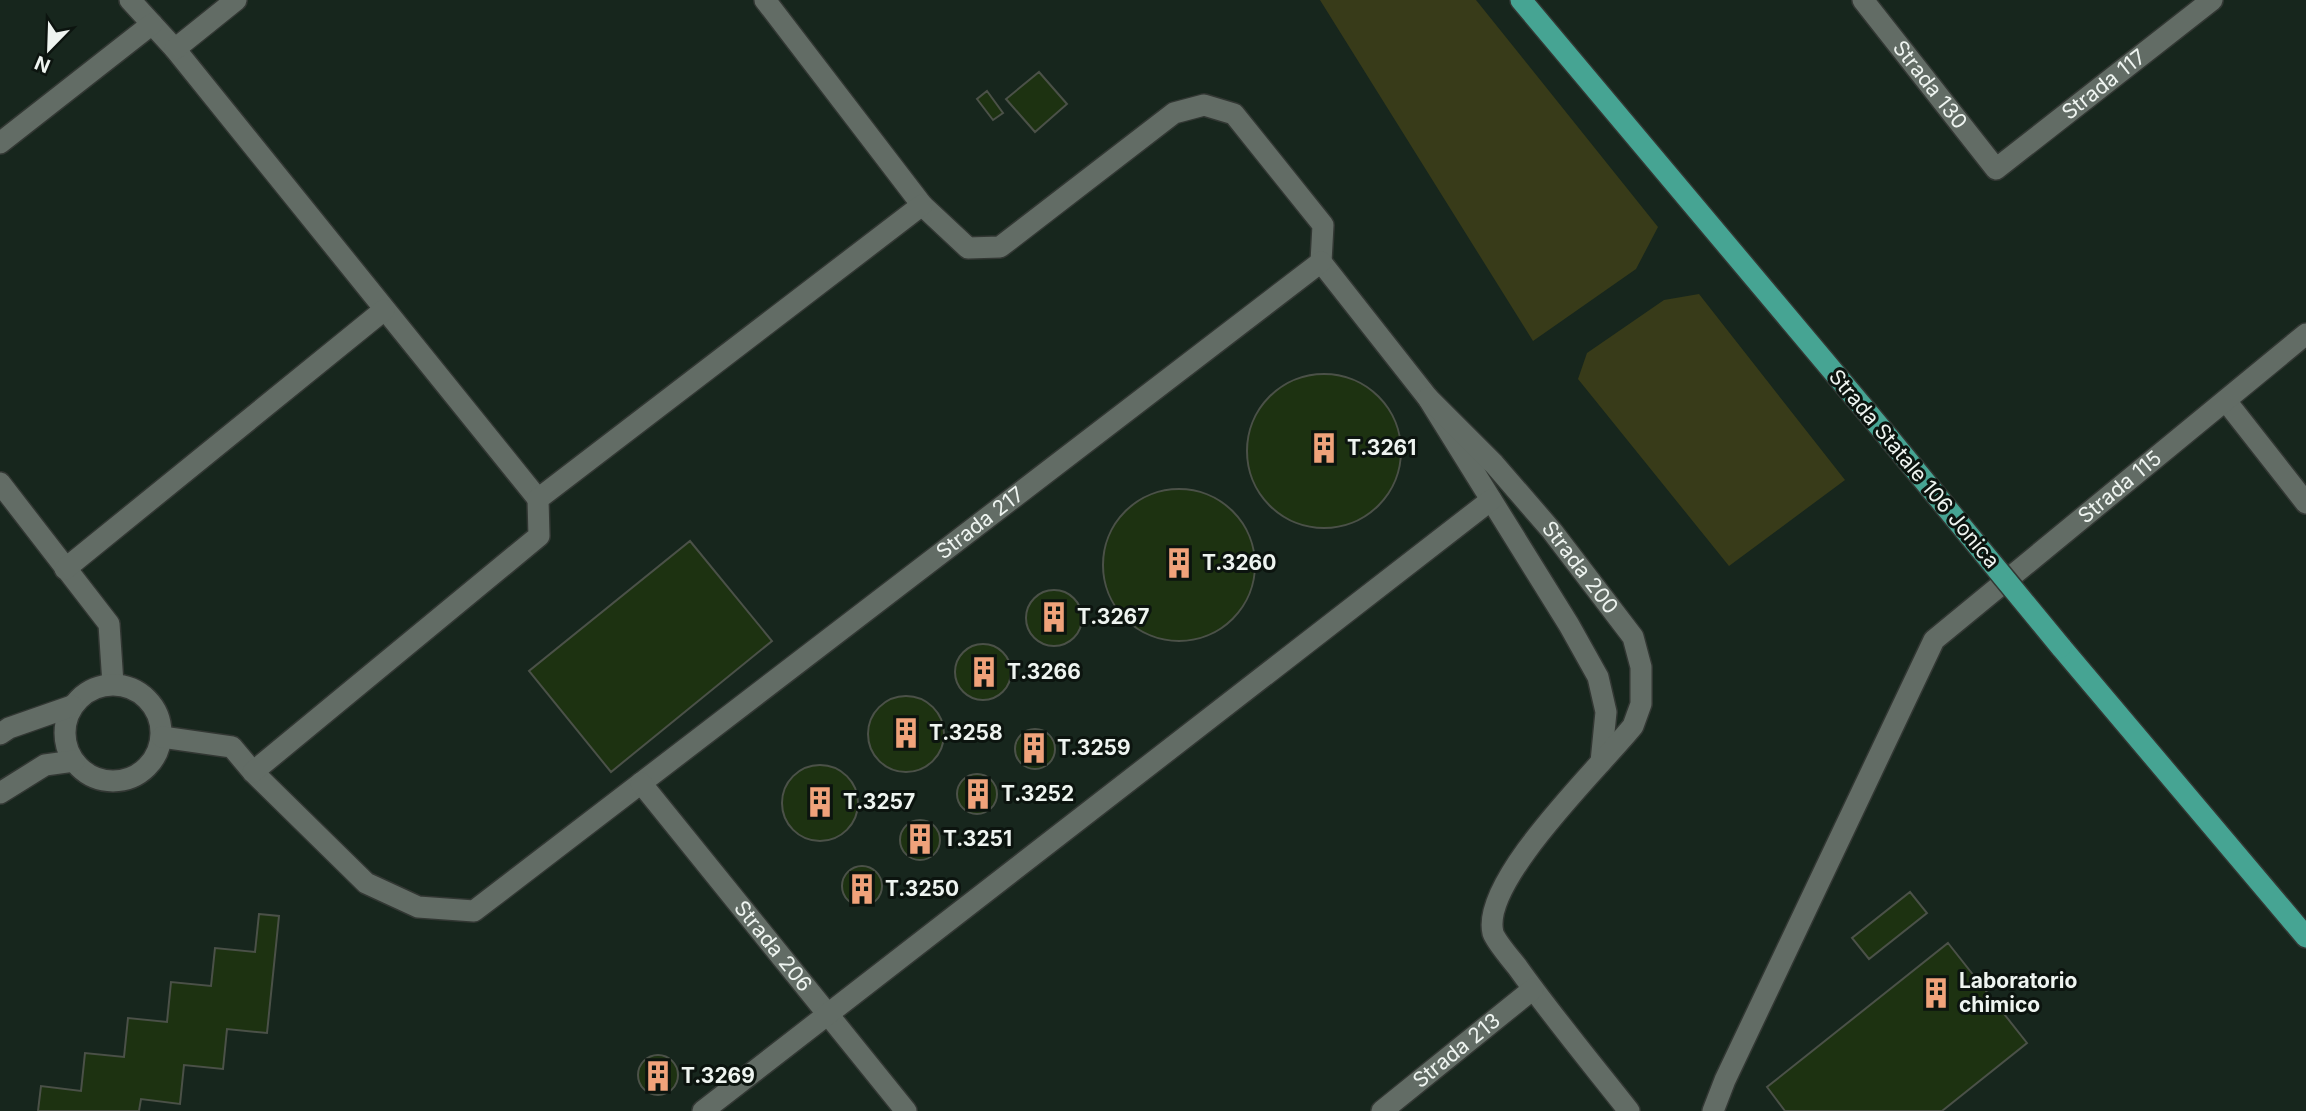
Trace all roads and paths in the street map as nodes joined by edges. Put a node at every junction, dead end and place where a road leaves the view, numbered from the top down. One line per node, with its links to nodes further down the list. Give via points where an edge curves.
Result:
1 (130, 0): 7 (lane)
2 (236, 0): 8 (lane)
3 (765, 0): 11 (lane)
4 (1521, 0): 31 (main road, Strada Statale 106 Jonica, bridge)
5 (1863, 0): 10 (lane, Strada 130)
6 (2212, 0): 10 (lane, Strada 117)
7 (152, 24): 8 (lane); 9 (lane)
8 (175, 50): 13 (lane)
9 (0, 143)
10 (1996, 169)
11 (922, 205): 12 (lane, via 968,248 1000,247 1174,113 1204,105 1234,114 1323,225); 18 (lane)
12 (1321, 262): 15 (lane, Strada 200); 29 (lane, Strada 217)
13 (384, 310): 18 (lane); 21 (lane)
14 (2306, 334): 16 (lane, Strada 115)
15 (1427, 398): 19 (lane, Strada 200); 27 (lane, Strada 200, via 1494,464 1552,531 1633,636 1642,667 1641,704 1633,726)
16 (2226, 401): 20 (lane); 34 (lane, Strada 115, via 1934,640)
17 (0, 483): 21 (lane)
18 (538, 499): 28 (lane, via 539,536)
19 (1491, 500): 27 (lane, Strada 200, via 1598,677 1606,712); 33 (lane)
20 (2306, 503)
21 (65, 569): 22 (lane, via 109,624)
22 (113, 684): 23 (lane, via 97,687); 25 (lane, via 144,695 160,721)
23 (72, 706): 24 (lane); 26 (lane, via 65,737)
24 (0, 734)
25 (162, 737): 26 (lane, via 149,765 122,780 91,776); 28 (lane, Strada 217, via 232,747)
26 (74, 761): 30 (lane, via 45,765)
27 (1601, 762): 32 (lane, Strada 200, via 1524,852 1494,910 1493,934)
28 (253, 772): 29 (lane, Strada 217, via 366,883 418,907 474,911)
29 (641, 783): 33 (lane, Strada 206)
30 (0, 793)
31 (2306, 937)
32 (1533, 989): 37 (lane, Strada 213); 38 (lane, Strada 200)
33 (827, 1014): 35 (lane); 36 (lane, Strada 206)
34 (1725, 1080): 39 (lane); 40 (lane)
35 (703, 1111)
36 (906, 1111)
37 (1382, 1111)
38 (1629, 1111)
39 (1713, 1111)
40 (1726, 1111)

